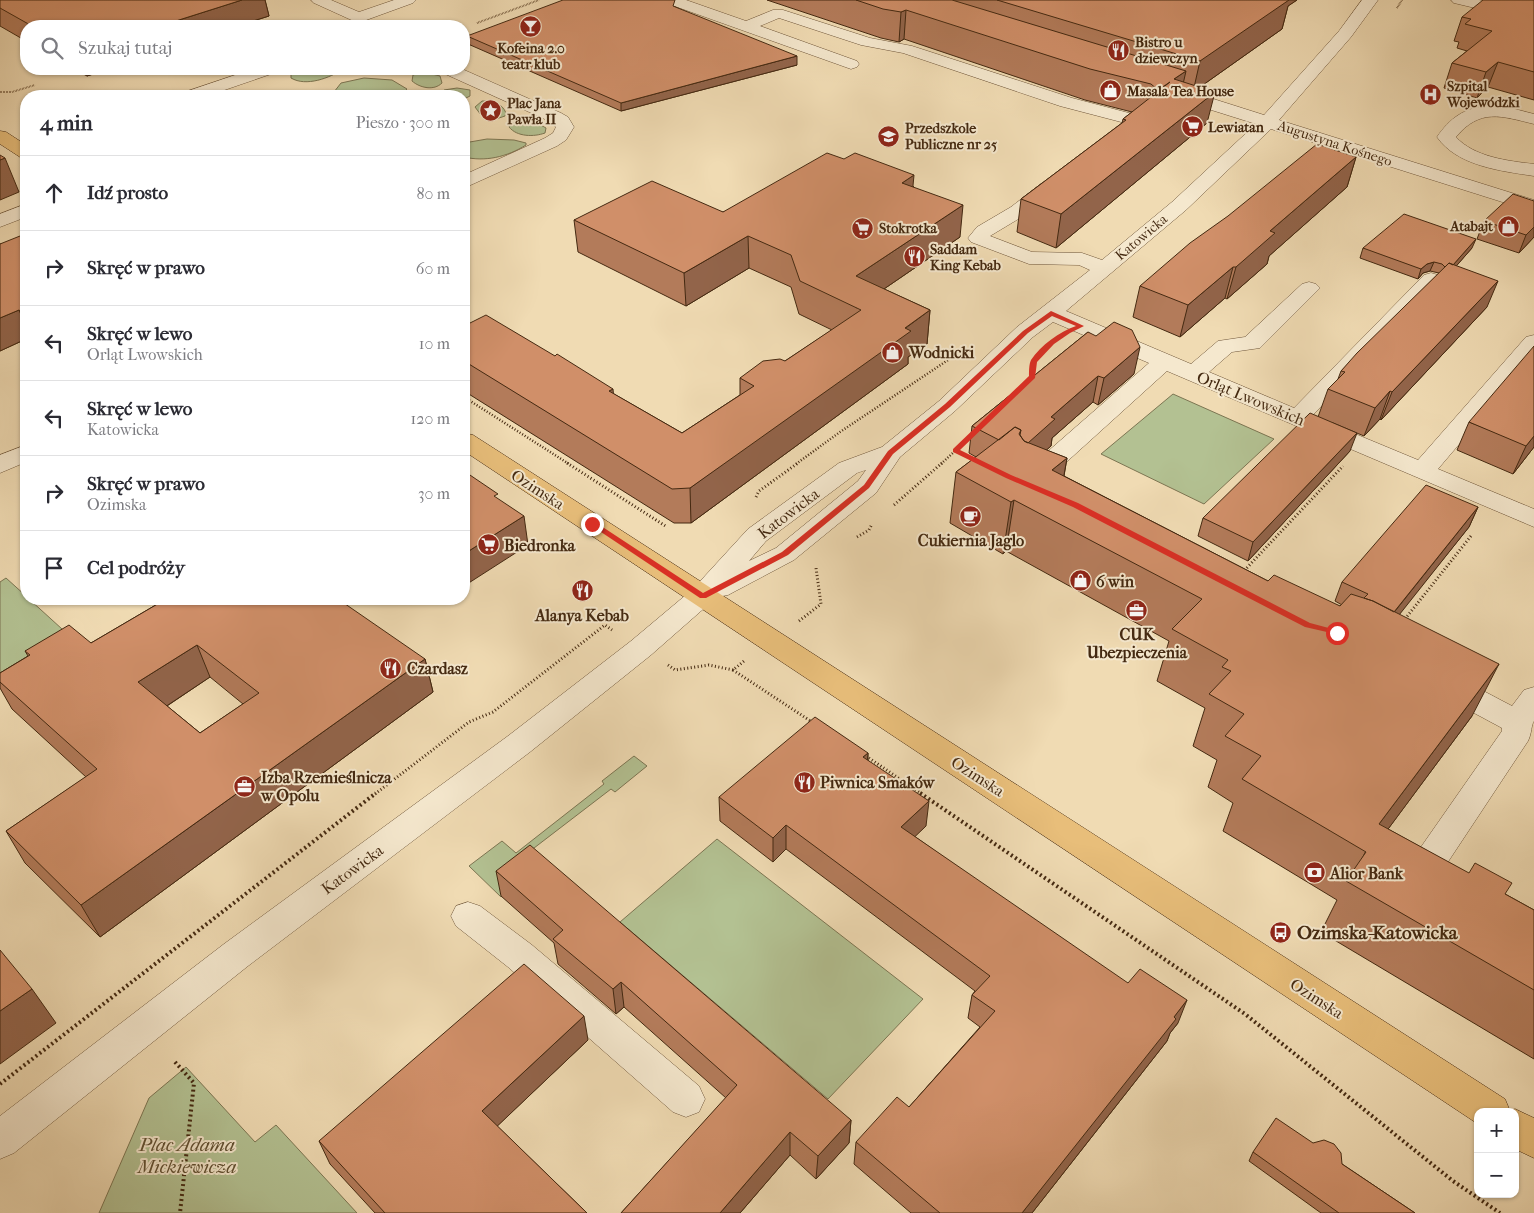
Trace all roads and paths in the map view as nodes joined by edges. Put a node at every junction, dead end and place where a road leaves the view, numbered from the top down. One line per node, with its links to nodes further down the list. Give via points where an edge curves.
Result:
1 (319, 0): 13 (street)
2 (408, 0): 14 (street)
3 (539, 0): 15 (path)
4 (671, 0): 10 (street)
5 (718, 0): 10 (street)
6 (1370, 0): 25 (street, Katowicka, via 1345,34)
7 (1459, 0): 11 (street)
8 (1486, 0): 11 (street)
9 (1529, 0): 11 (street)
10 (697, 9): 16 (street)
11 (1514, 11): 12 (street)
12 (1534, 17)
13 (355, 20)
14 (363, 20)
15 (477, 23)
16 (746, 26): 17 (street); 27 (street, via 778,13 867,42 906,49 1066,102 1138,122)
17 (851, 64)
18 (251, 75): 22 (street)
19 (462, 75): 32 (street, via 562,122 565,127 560,136)
20 (35, 85): 23 (path)
21 (1160, 88): 25 (street, Augustyna Kośnego)
22 (208, 90)
23 (0, 92)
24 (1534, 118): 29 (street, via 1504,113 1470,114 1446,137 1451,145 1463,152)
25 (1268, 122): 33 (street, Augustyna Kośnego); 37 (street, Katowicka, via 1179,206)
26 (0, 136): 28 (main road)
27 (1106, 145)
28 (20, 149)
29 (1493, 161): 30 (street); 33 (street)
30 (1534, 170)
31 (1066, 175): 37 (street, via 978,238 1029,258 1082,259)
32 (470, 179)
33 (1467, 185): 34 (street, Augustyna Kośnego)
34 (1534, 206)
35 (20, 213): 36 (street)
36 (0, 221)
37 (1104, 268): 40 (street, Katowicka)
38 (1431, 279): 47 (street)
39 (1309, 288): 44 (street, via 1252,343 1226,346)
40 (1051, 313): 43 (street, Orląt Lwowskich); 65 (street, Katowicka, via 1025,332 947,406 891,452 867,487 785,554)
41 (1534, 342): 54 (street)
42 (1033, 362): 45 (path, via 1032,376)
43 (1164, 362): 44 (street, Orląt Lwowskich); 55 (street)
44 (1193, 374): 47 (street, Orląt Lwowskich)
45 (1021, 389)
46 (470, 401): 60 (path)
47 (1297, 418): 54 (street, Orląt Lwowskich)
48 (978, 429): 50 (path)
49 (470, 444): 65 (main road, Ozimska)
50 (955, 450): 55 (path); 57 (path)
51 (20, 455): 53 (street)
52 (1346, 462): 64 (path)
53 (0, 464)
54 (1422, 471): 58 (street, Orląt Lwowskich)
55 (1026, 484): 56 (street)
56 (1051, 494)
57 (890, 508)
58 (1534, 519)
59 (875, 520): 62 (path, via 869,530)
60 (667, 527)
61 (1471, 536): 67 (path)
62 (849, 540)
63 (816, 565): 66 (path, via 821,604)
64 (1237, 578)
65 (703, 596): 81 (main road, Ozimska); 84 (street, Katowicka, via 529,737 244,949)
66 (800, 620)
67 (1404, 621)
68 (617, 633): 79 (path, via 605,625 493,712 469,722)
69 (663, 662): 71 (path, via 675,670 709,665)
70 (742, 663): 71 (path)
71 (734, 670): 74 (path)
72 (1426, 674): 73 (street)
73 (1526, 710): 76 (street, via 1516,734)
74 (817, 724)
75 (865, 756): 86 (path, via 1245,1014 1453,1181)
76 (1426, 867)
77 (468, 916): 80 (street, via 520,956)
78 (176, 1062): 85 (path, via 194,1083)
79 (0, 1084)
80 (686, 1099)
81 (1486, 1108)
82 (1519, 1130): 83 (main road)
83 (1534, 1139)
84 (0, 1140)
85 (180, 1213)
86 (1498, 1213)

